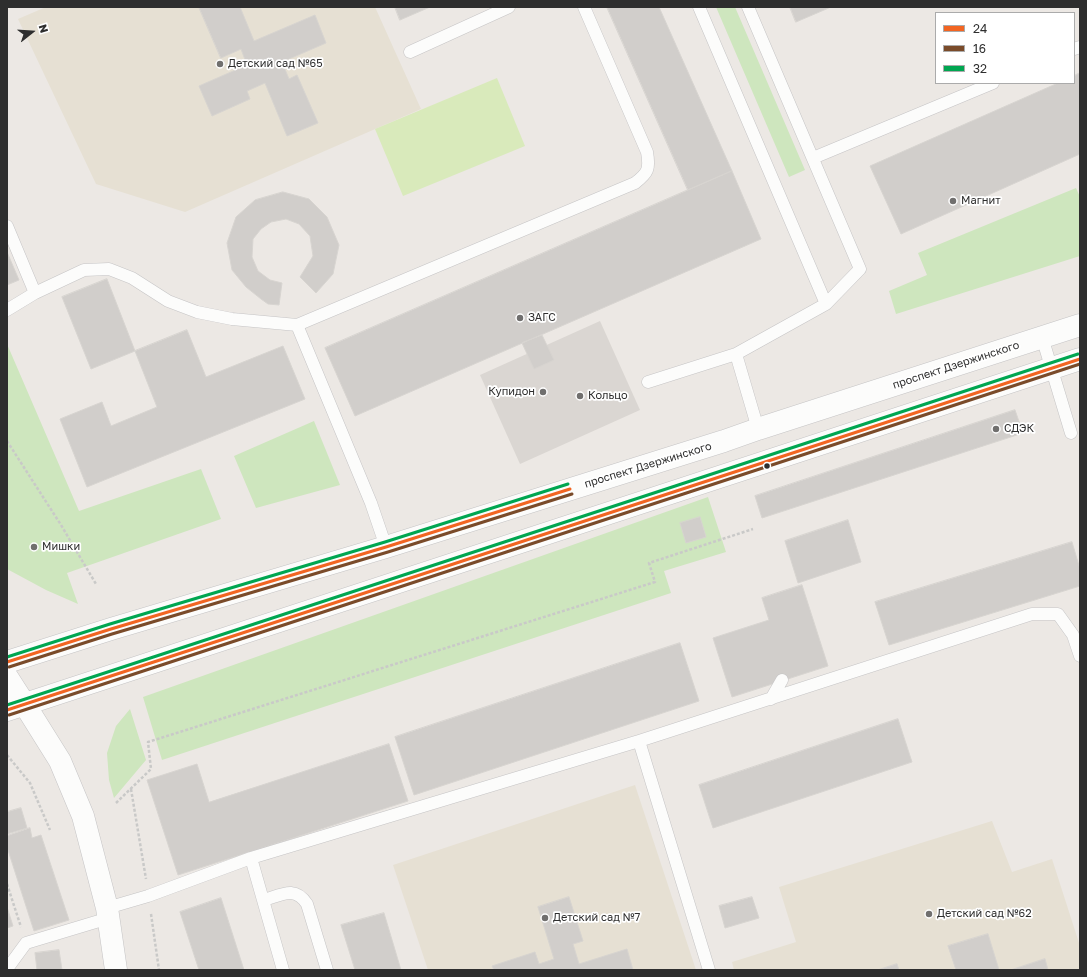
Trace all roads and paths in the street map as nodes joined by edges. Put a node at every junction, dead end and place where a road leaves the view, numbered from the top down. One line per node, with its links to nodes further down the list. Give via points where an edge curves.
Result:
1 (509, 7): 5 (lane)
2 (584, 7): 12 (lane, via 647,152 649,165 645,176 635,183)
3 (699, 7): 10 (lane)
4 (748, 7): 7 (lane)
5 (410, 52)
6 (991, 84): 7 (lane)
7 (813, 158): 10 (lane, via 860,269)
8 (7, 226): 9 (lane)
9 (35, 293): 11 (lane); 12 (lane, via 84,270 109,269 132,278 168,301 197,312 232,319)
10 (826, 304): 15 (lane)
11 (7, 310)
12 (297, 324): 23 (lane, via 371,503)
13 (1080, 325): 14 (street, проспект Дзержинского)
14 (1042, 337): 17 (lane); 19 (street, проспект Дзержинского)
15 (736, 354): 18 (lane); 19 (lane)
16 (1080, 359): 17 (street)
17 (1051, 368): 20 (lane); 30 (street)
18 (648, 382)
19 (758, 429): 23 (street, проспект Дзержинского)
20 (1071, 433)
21 (7, 441): 24 (path)
22 (753, 529): 33 (path, via 649,563 655,582 148,742 151,769)
23 (386, 547): 26 (street, проспект Дзержинского)
24 (96, 584)
25 (1080, 656): 29 (lane, via 1073,635 1058,614 1032,614)
26 (7, 662)
27 (7, 677): 30 (street)
28 (782, 680): 29 (lane)
29 (771, 699): 31 (lane)
30 (16, 707): 38 (street, via 60,761 84,816)
31 (639, 741): 35 (lane); 44 (lane)
32 (7, 755): 34 (path, via 30,783)
33 (116, 803)
34 (50, 830)
35 (251, 858): 37 (lane); 38 (lane)
36 (7, 884): 39 (path)
37 (264, 900): 42 (lane); 43 (lane, via 286,893 302,897 307,904)
38 (108, 913): 39 (lane); 41 (street)
39 (26, 943): 40 (lane)
40 (7, 969)
41 (116, 970)
42 (283, 970)
43 (328, 970)
44 (709, 970)

